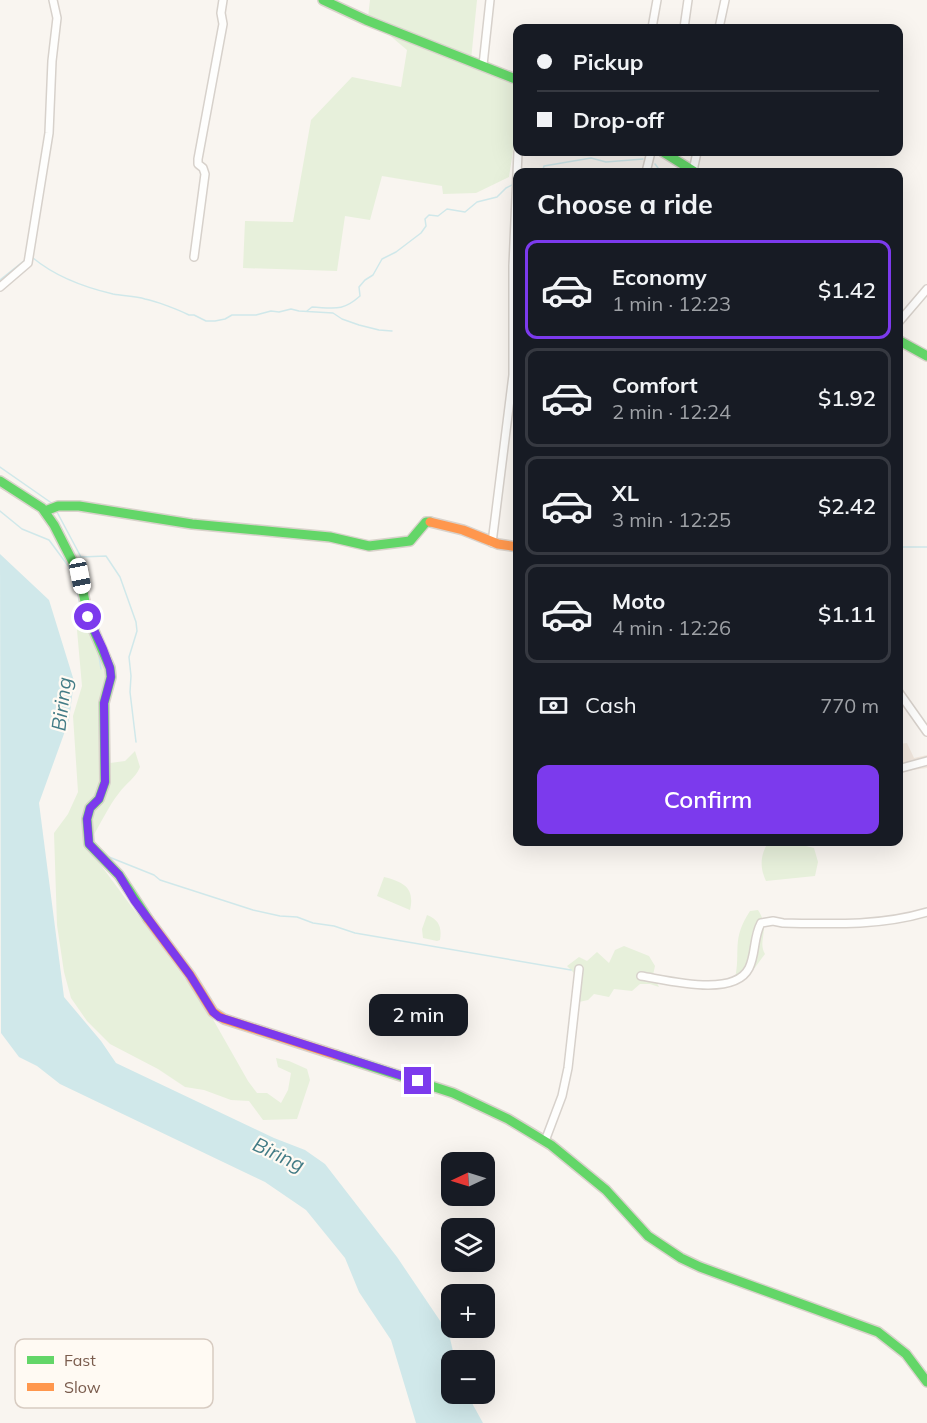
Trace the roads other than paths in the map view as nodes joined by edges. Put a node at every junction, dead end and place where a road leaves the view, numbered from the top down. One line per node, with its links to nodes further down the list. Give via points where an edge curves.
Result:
1 (53, 0): 17 (street, via 57,18 50,133 28,263)
2 (223, 0): 15 (street, via 223,24 198,159 204,174)
3 (323, 0): 11 (street)
4 (490, 0): 11 (street)
5 (657, 0): 8 (street)
6 (688, 0): 9 (street)
7 (725, 0): 10 (street)
8 (653, 24)
9 (685, 24)
10 (720, 24)
11 (483, 65): 12 (street)
12 (513, 78)
13 (669, 156): 14 (street)
14 (688, 168)
15 (194, 257)
16 (513, 266): 22 (street)
17 (0, 287)
18 (927, 289): 19 (street)
19 (903, 317)
20 (903, 343): 21 (street)
21 (927, 356)
22 (513, 375)
23 (513, 375): 26 (street)
24 (0, 481): 25 (street)
25 (45, 511): 26 (street, via 58,506 79,506 192,524 330,537 369,546 410,541 426,522 431,522); 35 (street, via 80,576 88,617 110,668 104,703 105,782 87,819 89,844 119,875 213,1012 224,1019 453,1093)
26 (492, 543): 27 (street)
27 (513, 547)
28 (903, 698): 29 (street)
29 (927, 732)
30 (927, 761): 31 (street)
31 (903, 768)
32 (927, 912): 34 (street, via 901,920 869,923 761,923 750,966 734,982 696,984)
33 (579, 969): 35 (street, via 568,1068 559,1110)
34 (641, 976)
35 (545, 1141): 36 (street, via 606,1190 648,1236 681,1258 878,1332 898,1345)
36 (927, 1382)

